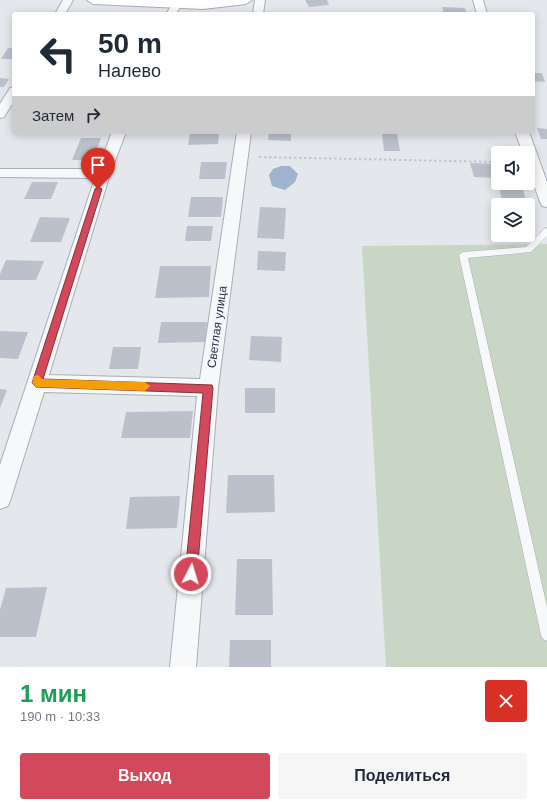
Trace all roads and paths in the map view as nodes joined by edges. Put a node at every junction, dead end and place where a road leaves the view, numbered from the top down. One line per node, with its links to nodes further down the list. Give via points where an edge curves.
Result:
1 (68, 0): 8 (street)
2 (94, 0): 3 (street)
3 (114, 0): 7 (street)
4 (246, 0): 7 (street)
5 (260, 0): 9 (street)
6 (478, 0): 10 (street)
7 (174, 9)
8 (61, 12)
9 (258, 12)
10 (481, 12)
11 (12, 94): 12 (street)
12 (0, 114)
13 (118, 134): 19 (street)
14 (244, 134): 16 (street, Светлая улица)
15 (523, 134): 20 (street)
16 (242, 156): 17 (path); 23 (street, Светлая улица)
17 (491, 162)
18 (0, 173): 19 (street)
19 (103, 174): 22 (street)
20 (547, 202)
21 (547, 231): 25 (lane, via 528,250 463,255)
22 (36, 383): 23 (street); 24 (street)
23 (208, 388): 26 (street, Светлая улица)
24 (0, 498)
25 (547, 635)
26 (183, 667)

